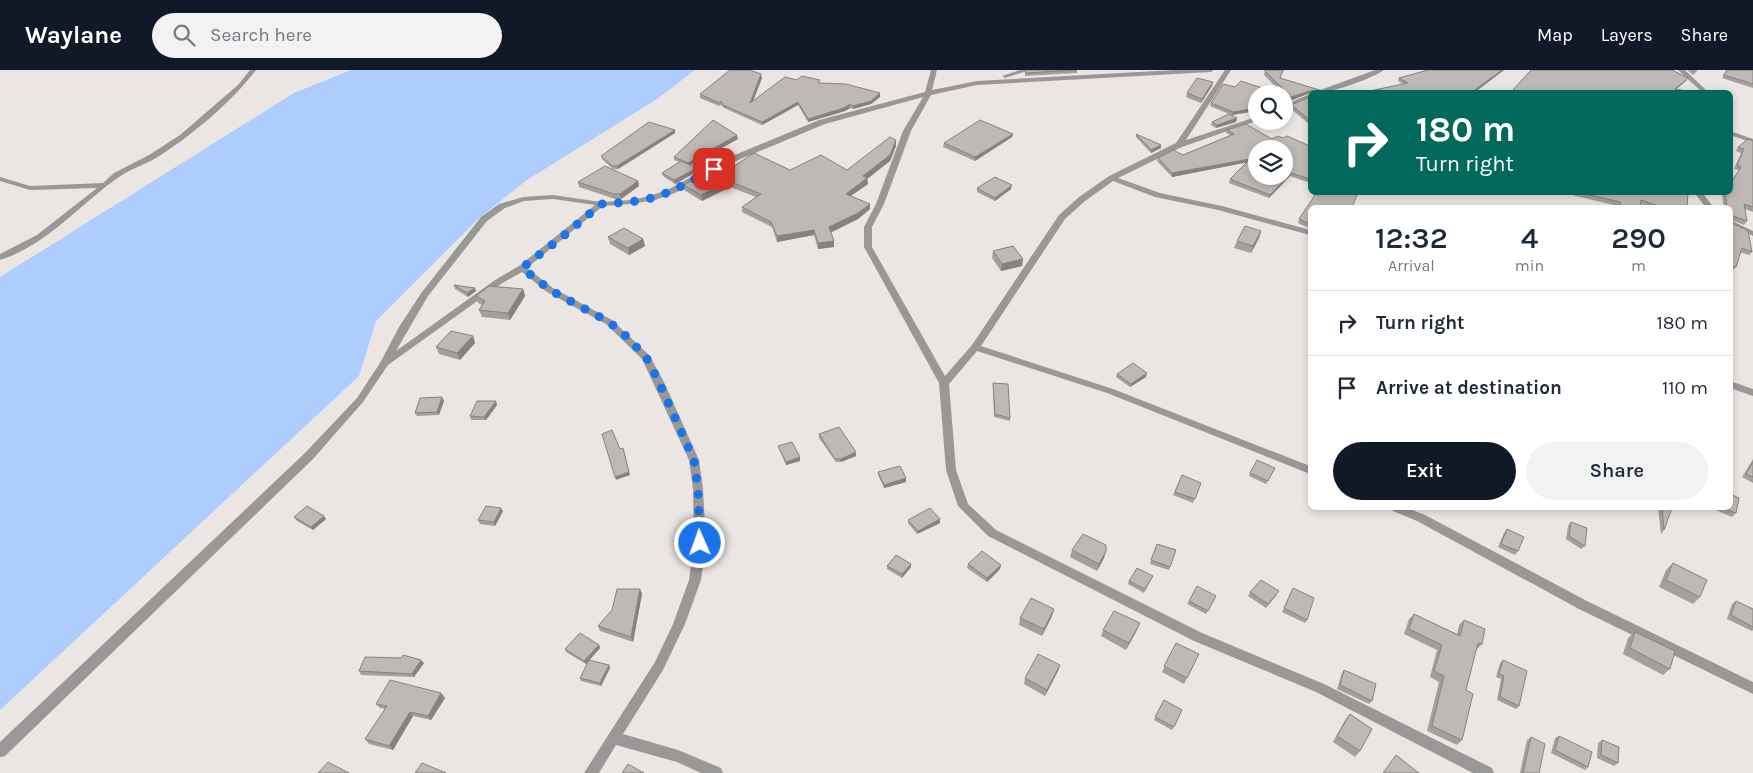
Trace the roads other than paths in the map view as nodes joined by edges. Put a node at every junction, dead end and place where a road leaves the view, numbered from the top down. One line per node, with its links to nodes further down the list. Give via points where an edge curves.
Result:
1 (253, 70): 21 (street, via 240,86 183,137)
2 (934, 70): 12 (street)
3 (1026, 70): 9 (street)
4 (1211, 70): 7 (street)
5 (1228, 70): 18 (street)
6 (1381, 70): 10 (street)
7 (1136, 72): 9 (street)
8 (1679, 72): 11 (street)
9 (977, 83): 12 (street)
10 (1325, 90)
11 (1703, 90)
12 (928, 94): 22 (street, via 822,122 728,161 665,194 631,202); 30 (street, via 907,131 868,227 868,247)
13 (1308, 97): 14 (street)
14 (1293, 103)
15 (1248, 122): 18 (street)
16 (1733, 134): 17 (street)
17 (1753, 140)
18 (1179, 145): 19 (street)
19 (1112, 178): 24 (street, via 1158,195); 28 (street, via 1062,217)
20 (0, 179): 21 (street, via 30,188)
21 (104, 185): 26 (street, via 40,238)
22 (601, 204): 27 (street); 29 (street, via 553,197 523,199 502,206 484,219 425,294)
23 (1733, 224): 25 (street)
24 (1308, 232)
25 (1753, 234)
26 (0, 257)
27 (522, 268): 29 (street); 36 (street, via 550,290 609,322 646,357 694,460 700,543 695,580 660,666)
28 (975, 347): 30 (street); 33 (street, via 1110,391)
29 (384, 364): 37 (street, via 360,400 309,456)
30 (944, 384): 40 (street, via 951,470 963,506 992,533 1198,636 1320,688)
31 (1733, 385): 32 (street)
32 (1753, 393)
33 (1308, 469)
34 (1402, 510): 35 (street, via 1583,605)
35 (1753, 688)
36 (614, 738): 38 (street); 39 (street, via 678,756)
37 (0, 751)
38 (591, 773)
39 (716, 773)
40 (1487, 773)

